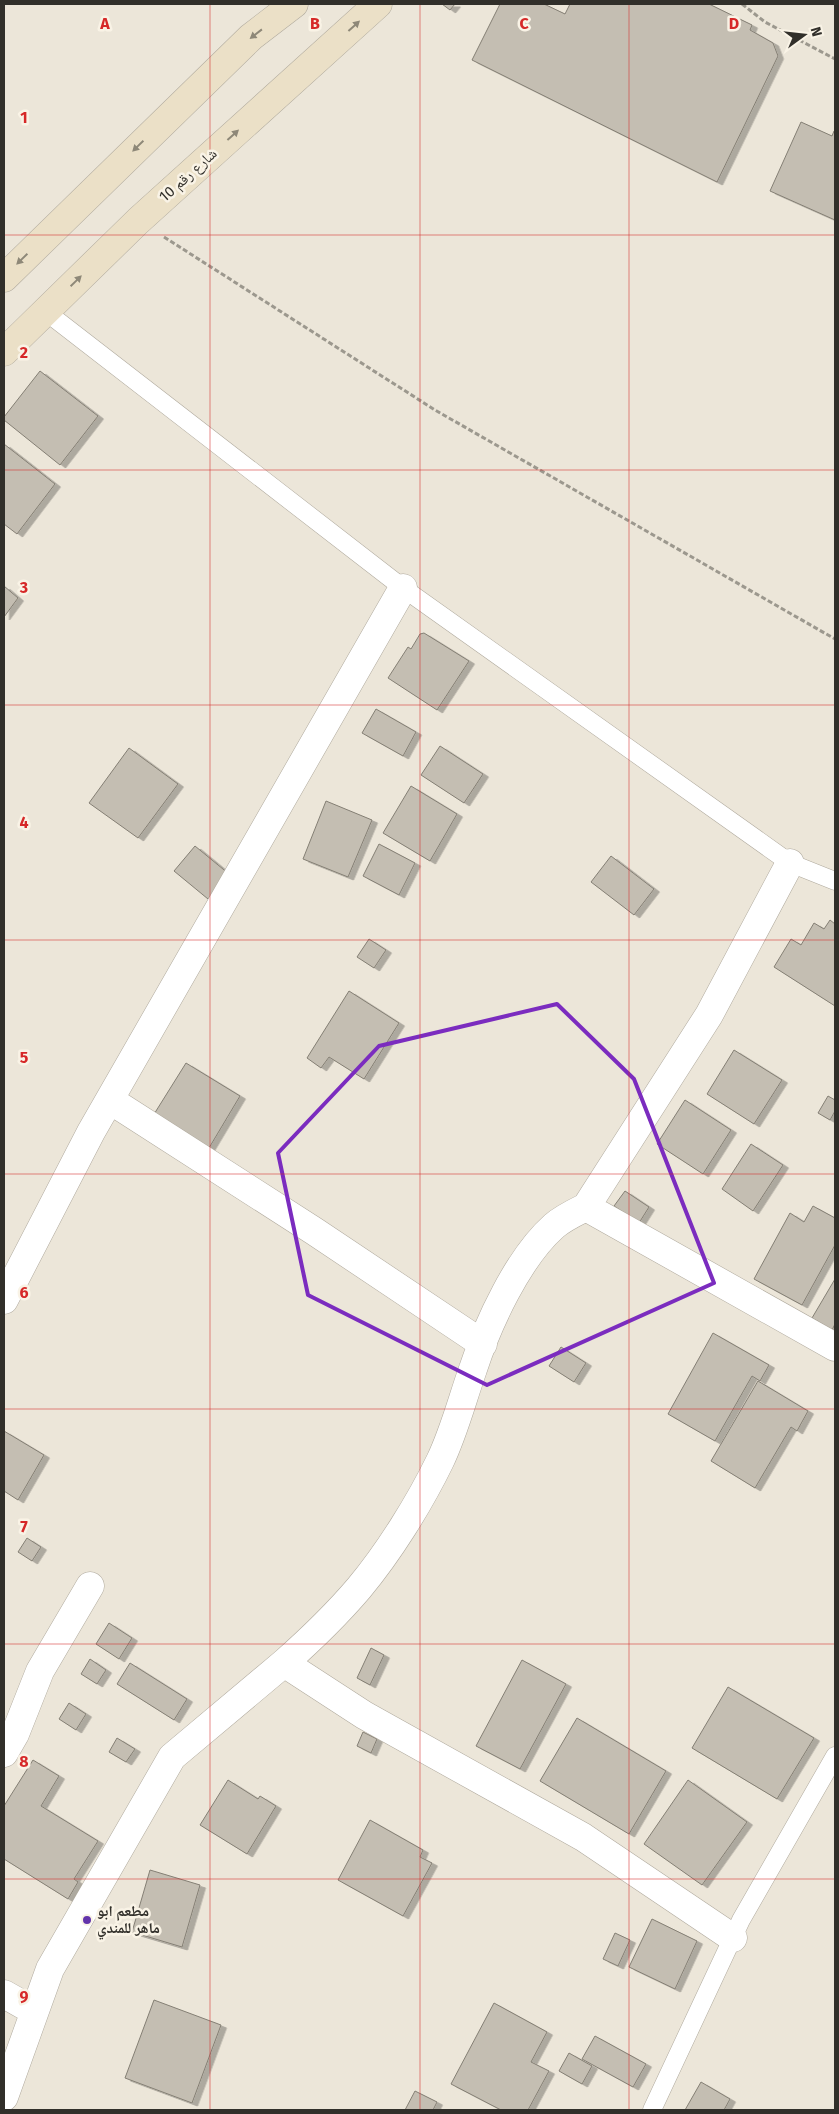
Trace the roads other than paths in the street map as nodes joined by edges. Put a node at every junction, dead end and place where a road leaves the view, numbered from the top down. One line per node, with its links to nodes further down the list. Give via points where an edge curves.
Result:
1 (294, 4): 3 (main road, one-way to 3, via 250,37)
2 (378, 4): 4 (main road, شارع رقم 10, one-way to 2, via 138,220)
3 (4, 278)
4 (45, 310): 5 (main road, شارع رقم 10); 6 (lane)
5 (4, 352)
6 (403, 588): 7 (lane); 9 (street)
7 (790, 863): 8 (lane); 10 (street, via 709,1015)
8 (835, 881)
9 (110, 1100): 11 (street); 12 (street)
10 (586, 1206): 12 (street, via 555,1225 526,1258); 13 (street)
11 (4, 1300)
12 (483, 1344): 15 (street, via 440,1461 390,1545 359,1588)
13 (835, 1347)
14 (90, 1586): 16 (street, via 40,1671)
15 (284, 1663): 18 (street, via 364,1715 583,1837); 20 (street, via 172,1757 50,1970)
16 (4, 1753)
17 (835, 1756): 18 (lane)
18 (733, 1938): 22 (lane)
19 (4, 1994): 20 (street)
20 (34, 2011): 21 (street)
21 (4, 2097)
22 (652, 2110)

